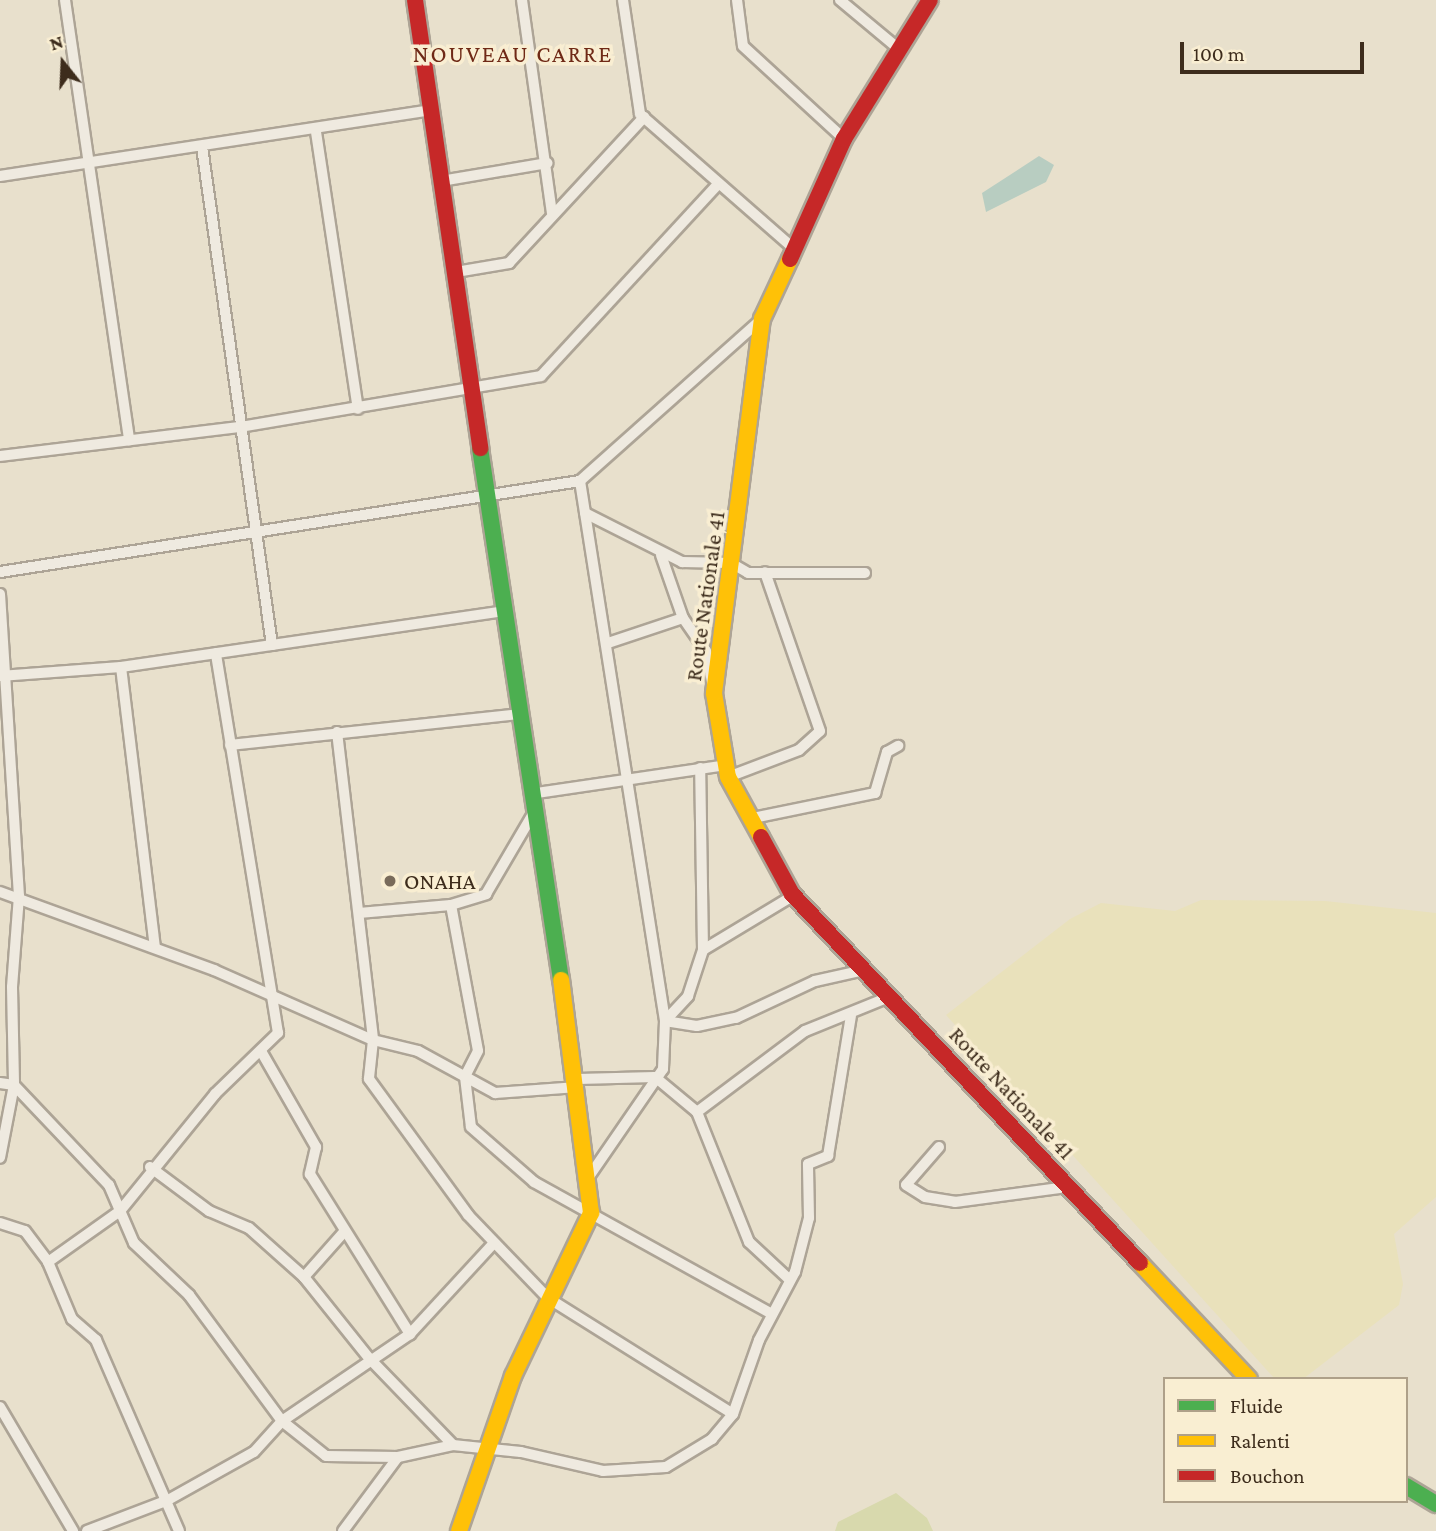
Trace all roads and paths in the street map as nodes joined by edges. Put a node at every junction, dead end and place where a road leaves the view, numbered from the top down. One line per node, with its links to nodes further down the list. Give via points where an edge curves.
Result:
1 (65, 0): 15 (street)
2 (415, 0): 9 (street)
3 (522, 0): 14 (street)
4 (623, 0): 10 (street)
5 (737, 0): 12 (street, via 743,46)
6 (840, 0): 8 (street)
7 (930, 0): 8 (street, Route Nationale 41)
8 (900, 50): 12 (street, Route Nationale 41)
9 (430, 110): 11 (street); 17 (street)
10 (644, 117): 18 (street); 19 (street)
11 (316, 132): 13 (street); 24 (street)
12 (844, 139): 20 (street, Route Nationale 41)
13 (202, 148): 15 (street); 25 (street)
14 (547, 163): 17 (street); 19 (street)
15 (86, 164): 16 (street); 26 (street)
16 (0, 176)
17 (441, 181): 21 (street)
18 (718, 184): 20 (street); 23 (street, via 541,376)
19 (552, 213): 21 (street, via 509,263)
20 (792, 247): 22 (street, Route Nationale 41)
21 (456, 272): 23 (street)
22 (762, 319): 28 (street); 33 (street, Route Nationale 41, via 750,448)
23 (472, 391): 24 (street); 29 (street)
24 (358, 409): 25 (street)
25 (240, 427): 26 (street); 31 (street)
26 (129, 440): 27 (street)
27 (0, 456)
28 (580, 481): 29 (street); 30 (street)
29 (487, 500): 31 (street); 38 (street)
30 (584, 513): 32 (street); 40 (street)
31 (258, 537): 34 (street); 41 (street)
32 (661, 555): 33 (street); 39 (street)
33 (730, 563): 35 (street); 45 (street, Route Nationale 41)
34 (0, 572)
35 (765, 572): 36 (street); 51 (street, via 820,731 799,750)
36 (865, 573)
37 (0, 594): 44 (street)
38 (504, 611): 41 (street); 46 (street)
39 (683, 618): 40 (street); 45 (street, via 706,651)
40 (608, 643): 52 (street)
41 (272, 645): 42 (street)
42 (216, 653): 43 (street); 48 (street)
43 (121, 667): 44 (street); 61 (street)
44 (2, 676): 58 (street)
45 (714, 693): 51 (street, Route Nationale 41)
46 (518, 714): 47 (street); 53 (street)
47 (337, 732): 48 (street); 60 (street)
48 (230, 746): 65 (street)
49 (898, 746): 55 (street, via 887,752 875,793)
50 (700, 768): 51 (street); 52 (street); 62 (street)
51 (727, 771): 55 (street, Route Nationale 41)
52 (630, 777): 53 (street); 68 (street)
53 (530, 794): 54 (street)
54 (533, 814): 59 (street, via 486,894); 74 (street)
55 (753, 818): 57 (street, Route Nationale 41)
56 (0, 892): 58 (street)
57 (794, 895): 62 (street); 63 (street, Route Nationale 41)
58 (19, 896): 61 (street); 64 (street)
59 (451, 905): 60 (street); 71 (street, via 478,1051)
60 (359, 913): 69 (street)
61 (155, 947): 65 (street)
62 (703, 950): 68 (street, via 688,996)
63 (864, 970): 66 (street, Route Nationale 41); 68 (street, via 815,981 736,1018 697,1026)
64 (6, 987): 75 (street)
65 (272, 996): 69 (street); 70 (street, via 278,1034)
66 (891, 996): 67 (street); 81 (street, Route Nationale 41)
67 (851, 1016): 76 (street, via 805,1031); 89 (street, via 828,1156 808,1164 809,1218)
68 (665, 1021): 72 (street, via 663,1069)
69 (373, 1040): 71 (street, via 418,1051); 86 (street, via 369,1079)
70 (261, 1051): 79 (street); 85 (street, via 316,1147 310,1174)
71 (465, 1076): 74 (street, via 495,1093); 83 (street, via 471,1127 534,1182)
72 (655, 1077): 74 (street); 76 (street); 80 (street)
73 (0, 1083): 75 (street)
74 (578, 1083): 80 (street)
75 (15, 1084): 78 (street); 82 (street, via 109,1185)
76 (697, 1112): 89 (street, via 749,1242)
77 (939, 1147): 81 (street, via 906,1185 925,1197 967,1201)
78 (0, 1158)
79 (150, 1167): 82 (street); 88 (street, via 209,1211 249,1228)
80 (589, 1178): 83 (street)
81 (1067, 1187): 94 (street, Route Nationale 41)
82 (120, 1211): 87 (street); 97 (street, via 134,1243 189,1295)
83 (591, 1213): 90 (street); 91 (street)
84 (0, 1223): 87 (street, via 25,1231)
85 (344, 1232): 88 (street); 92 (street)
86 (494, 1243): 90 (street); 92 (street)
87 (48, 1262): 102 (street, via 72,1319 96,1340 125,1396)
88 (304, 1277): 93 (street)
89 (790, 1280): 91 (street)
90 (548, 1298): 96 (street); 99 (street)
91 (772, 1314): 96 (street)
92 (410, 1334): 93 (street)
93 (369, 1358): 97 (street); 98 (street)
94 (1247, 1377)
95 (0, 1407): 104 (street)
96 (733, 1414): 99 (street, via 712,1439 666,1467 603,1471 521,1452)
97 (282, 1421): 100 (street, via 326,1457); 102 (street, via 254,1452)
98 (453, 1445): 99 (street); 100 (street)
99 (483, 1452): 108 (street)
100 (398, 1457): 107 (street)
101 (1408, 1487): 103 (street)
102 (168, 1500): 105 (street); 106 (street)
103 (1436, 1504)
104 (73, 1531)
105 (87, 1531)
106 (179, 1531)
107 (343, 1531)
108 (459, 1531)

